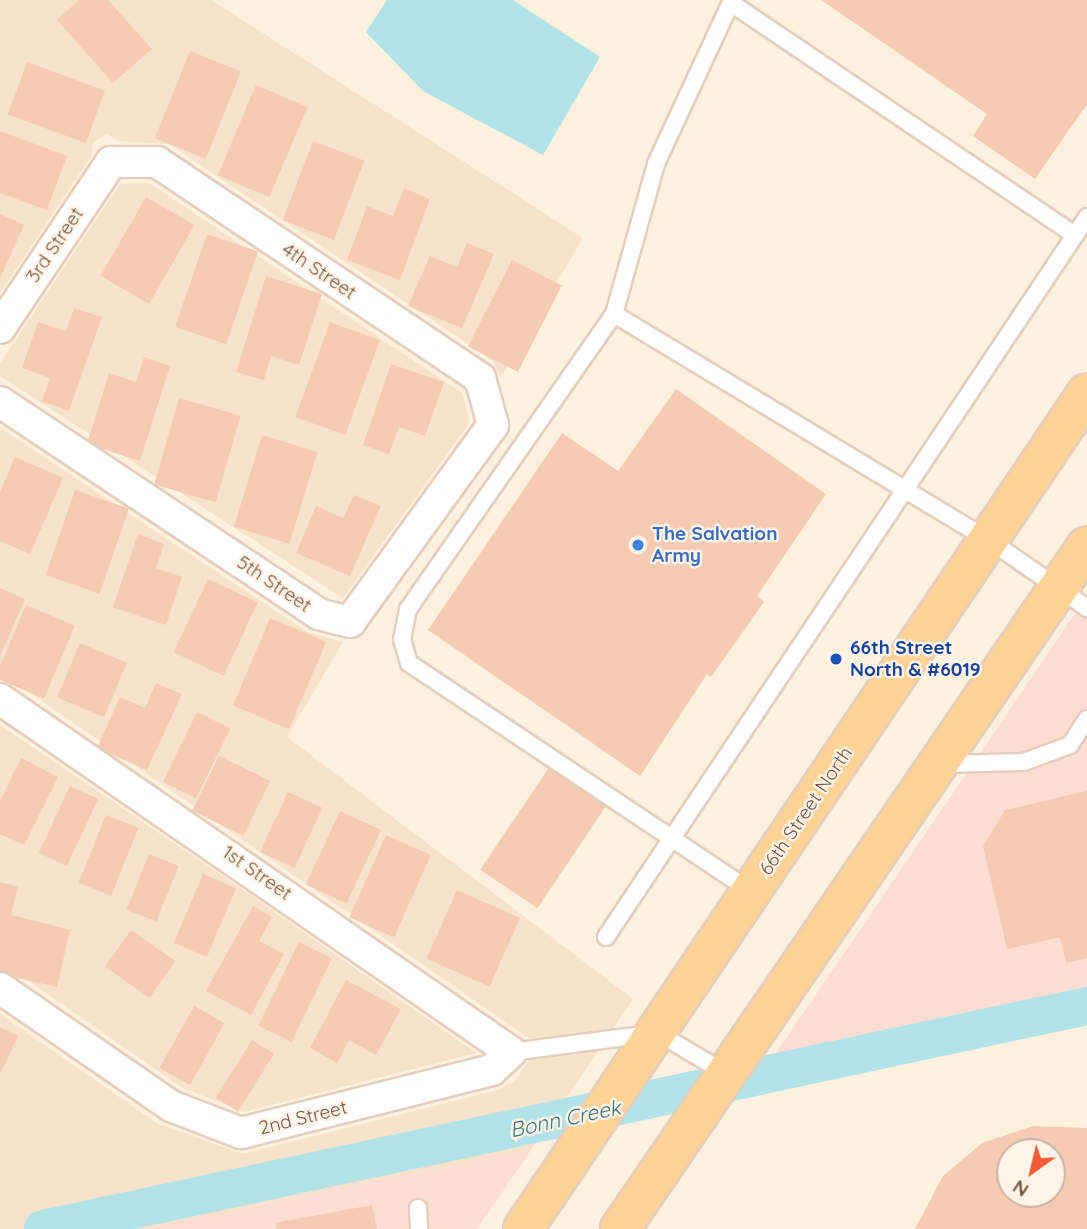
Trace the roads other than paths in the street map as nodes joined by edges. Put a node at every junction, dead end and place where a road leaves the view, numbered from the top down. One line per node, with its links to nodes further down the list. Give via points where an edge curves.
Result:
1 (732, 1): 4 (lane); 5 (lane, via 656,164)
2 (111, 162): 6 (street, 3rd Street); 9 (street, 4th Street, via 157,162 480,378)
3 (1087, 217): 4 (lane)
4 (1075, 234): 10 (lane)
5 (614, 314): 10 (lane); 17 (lane, via 408,610 402,639 409,663)
6 (0, 328)
7 (1087, 393): 11 (main road, 66th Street North)
8 (0, 402): 9 (street, 5th Street, via 319,614 350,622)
9 (493, 425)
10 (905, 489): 11 (lane); 17 (lane)
11 (986, 538): 13 (lane); 18 (main road, 66th Street North)
12 (1087, 545): 13 (main road)
13 (1072, 598): 16 (main road)
14 (0, 699): 22 (street, 1st Street)
15 (1087, 719): 16 (lane, via 1070,745 1024,762)
16 (937, 764): 23 (main road)
17 (672, 838): 18 (lane); 19 (lane)
18 (752, 892): 21 (main road, 66th Street North)
19 (606, 937)
20 (0, 988): 22 (street, 2nd Street, via 171,1106 240,1133 492,1070)
21 (658, 1033): 22 (lane); 23 (lane); 26 (main road, 66th Street North)
22 (511, 1052)
23 (725, 1073): 27 (main road)
24 (418, 1208): 25 (lane)
25 (419, 1229)
26 (523, 1229)
27 (620, 1229)

